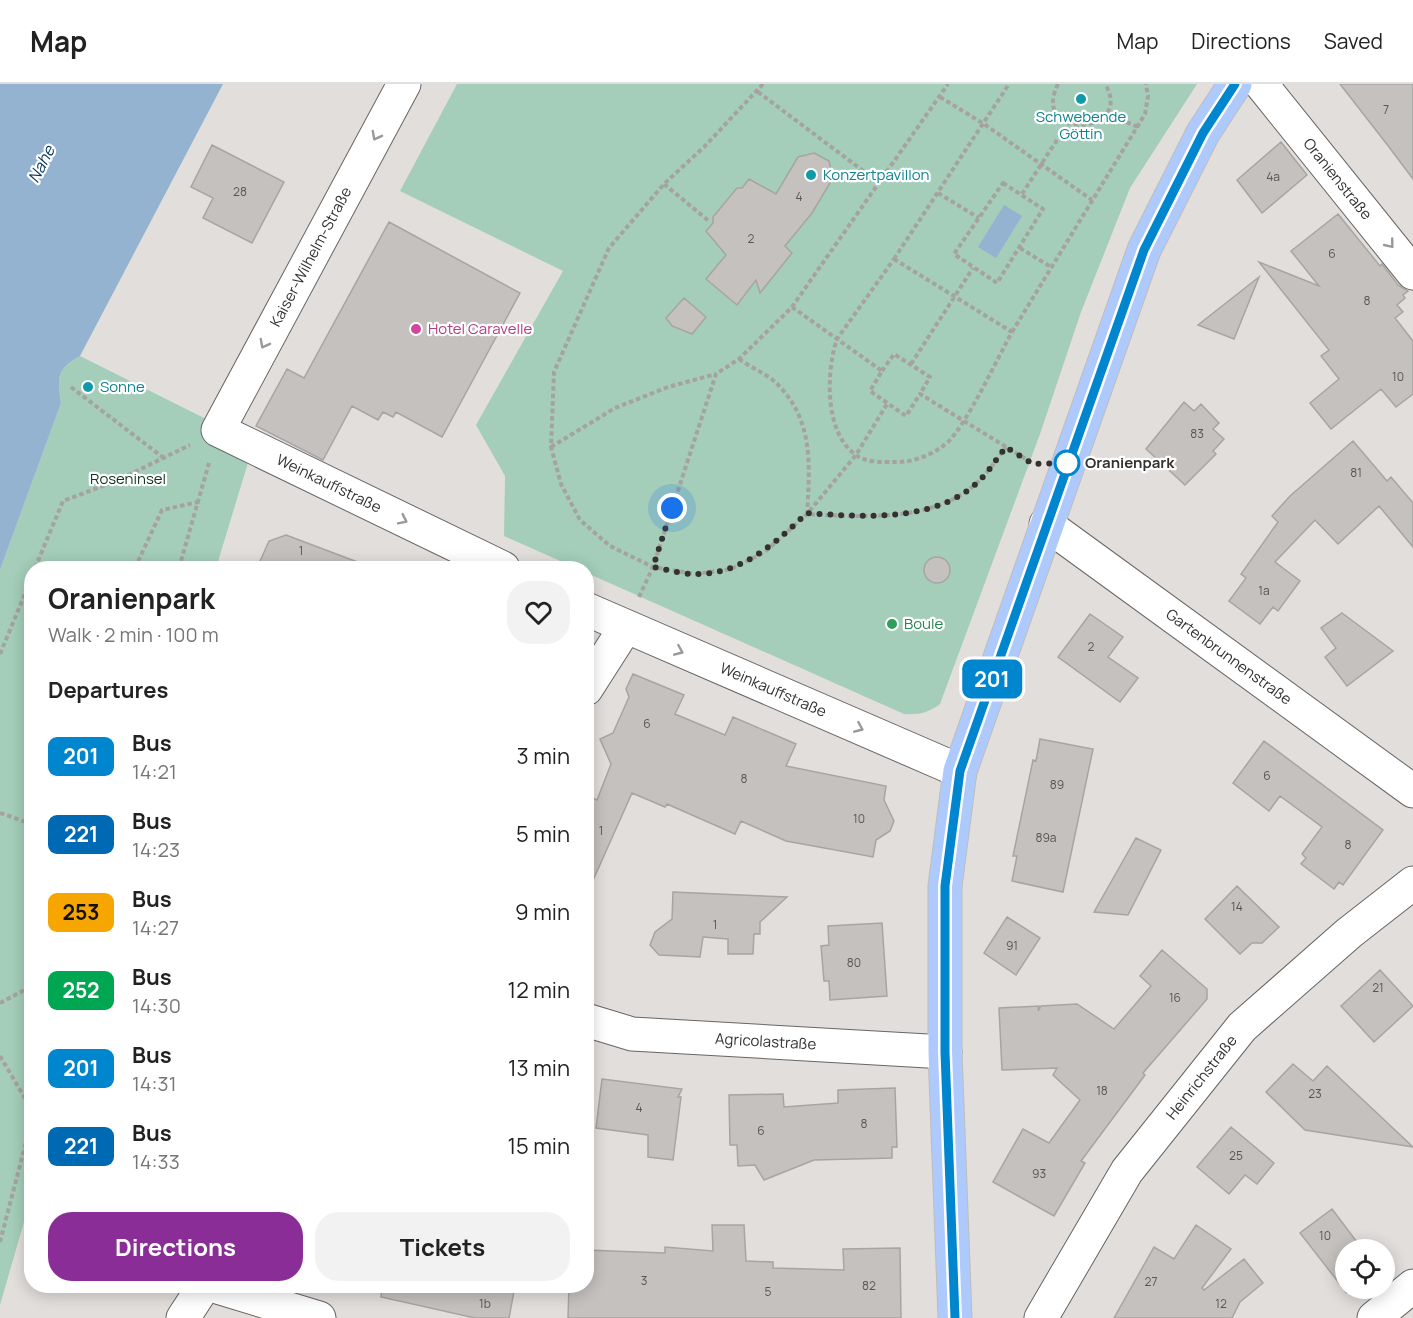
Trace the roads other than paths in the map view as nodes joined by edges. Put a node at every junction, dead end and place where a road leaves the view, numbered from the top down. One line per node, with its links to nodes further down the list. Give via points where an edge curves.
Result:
1 (404, 84): 5 (street, Kaiser-Wilhelm-Straße, one-way to 5)
2 (1235, 84): 6 (main road, via 1203,133 1144,250)
3 (1261, 84): 4 (street, Oranienstraße, one-way to 4)
4 (1413, 273)
5 (218, 430): 7 (street, Weinkauffstraße, one-way to 7)
6 (1046, 524): 11 (main road); 12 (street, Gartenbrunnenstraße)
7 (489, 561)
8 (594, 613): 9 (street, Weinkauffstraße)
9 (626, 628): 10 (street); 11 (street, Weinkauffstraße, one-way to 11)
10 (594, 677)
11 (960, 771): 15 (main road, via 945,886)
12 (1413, 791)
13 (1413, 883): 22 (street, Heinrichstraße, via 1242,1027 1127,1171)
14 (594, 1022): 15 (street, Agricolastraße, via 632,1034)
15 (945, 1052): 21 (main road)
16 (1413, 1286): 23 (street)
17 (199, 1293): 19 (street)
18 (237, 1293): 20 (street)
19 (183, 1318)
20 (319, 1318)
21 (955, 1318)
22 (1041, 1318)
23 (1374, 1318)

